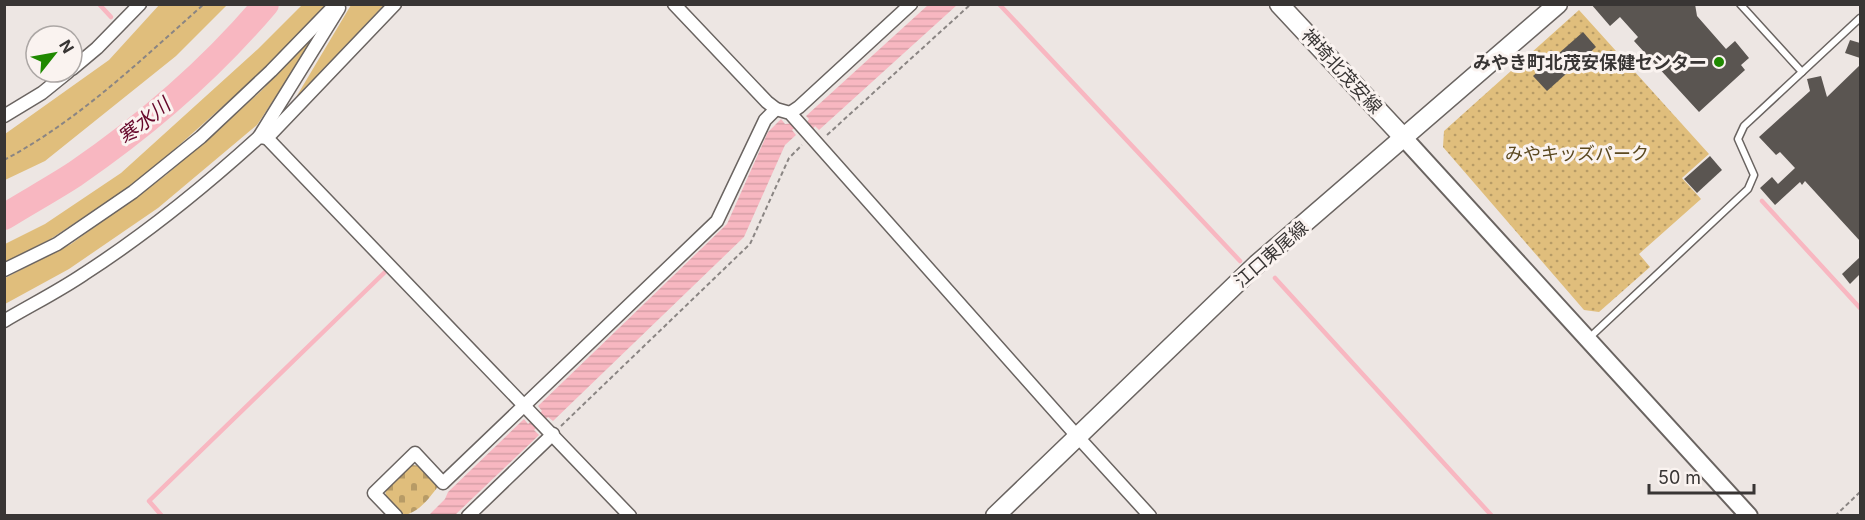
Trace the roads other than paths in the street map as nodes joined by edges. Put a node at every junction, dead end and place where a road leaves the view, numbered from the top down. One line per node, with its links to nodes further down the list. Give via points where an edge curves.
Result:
1 (140, 4): 11 (street)
2 (336, 4): 19 (street, via 201,137 133,192 57,244)
3 (341, 4): 17 (street)
4 (395, 4): 17 (street)
5 (674, 4): 14 (street)
6 (911, 4): 16 (street, via 799,107)
7 (1279, 4): 18 (main road, 神埼北茂安線)
8 (1558, 4): 18 (main road, 江口東尾線)
9 (1740, 4): 12 (lane)
10 (1860, 18): 12 (lane)
11 (84, 59)
12 (1802, 72): 21 (lane, via 1744,126 1738,139 1754,175 1748,189)
13 (53, 84): 15 (street)
14 (776, 109): 16 (street); 22 (street, via 765,120 717,221)
15 (4, 116)
16 (794, 117): 24 (street)
17 (263, 138): 20 (street, via 149,229 83,275); 22 (street)
18 (1404, 138): 21 (street); 24 (main road, 江口東尾線, via 1257,264)
19 (4, 270)
20 (4, 321)
21 (1587, 339): 30 (street)
22 (524, 405): 23 (street); 25 (street, via 443,483 414,453 374,493)
23 (552, 434): 26 (street); 27 (street)
24 (1077, 436): 28 (main road, 江口東尾線); 29 (street)
25 (396, 516)
26 (468, 516)
27 (630, 516)
28 (995, 516)
29 (1150, 516)
30 (1749, 516)

